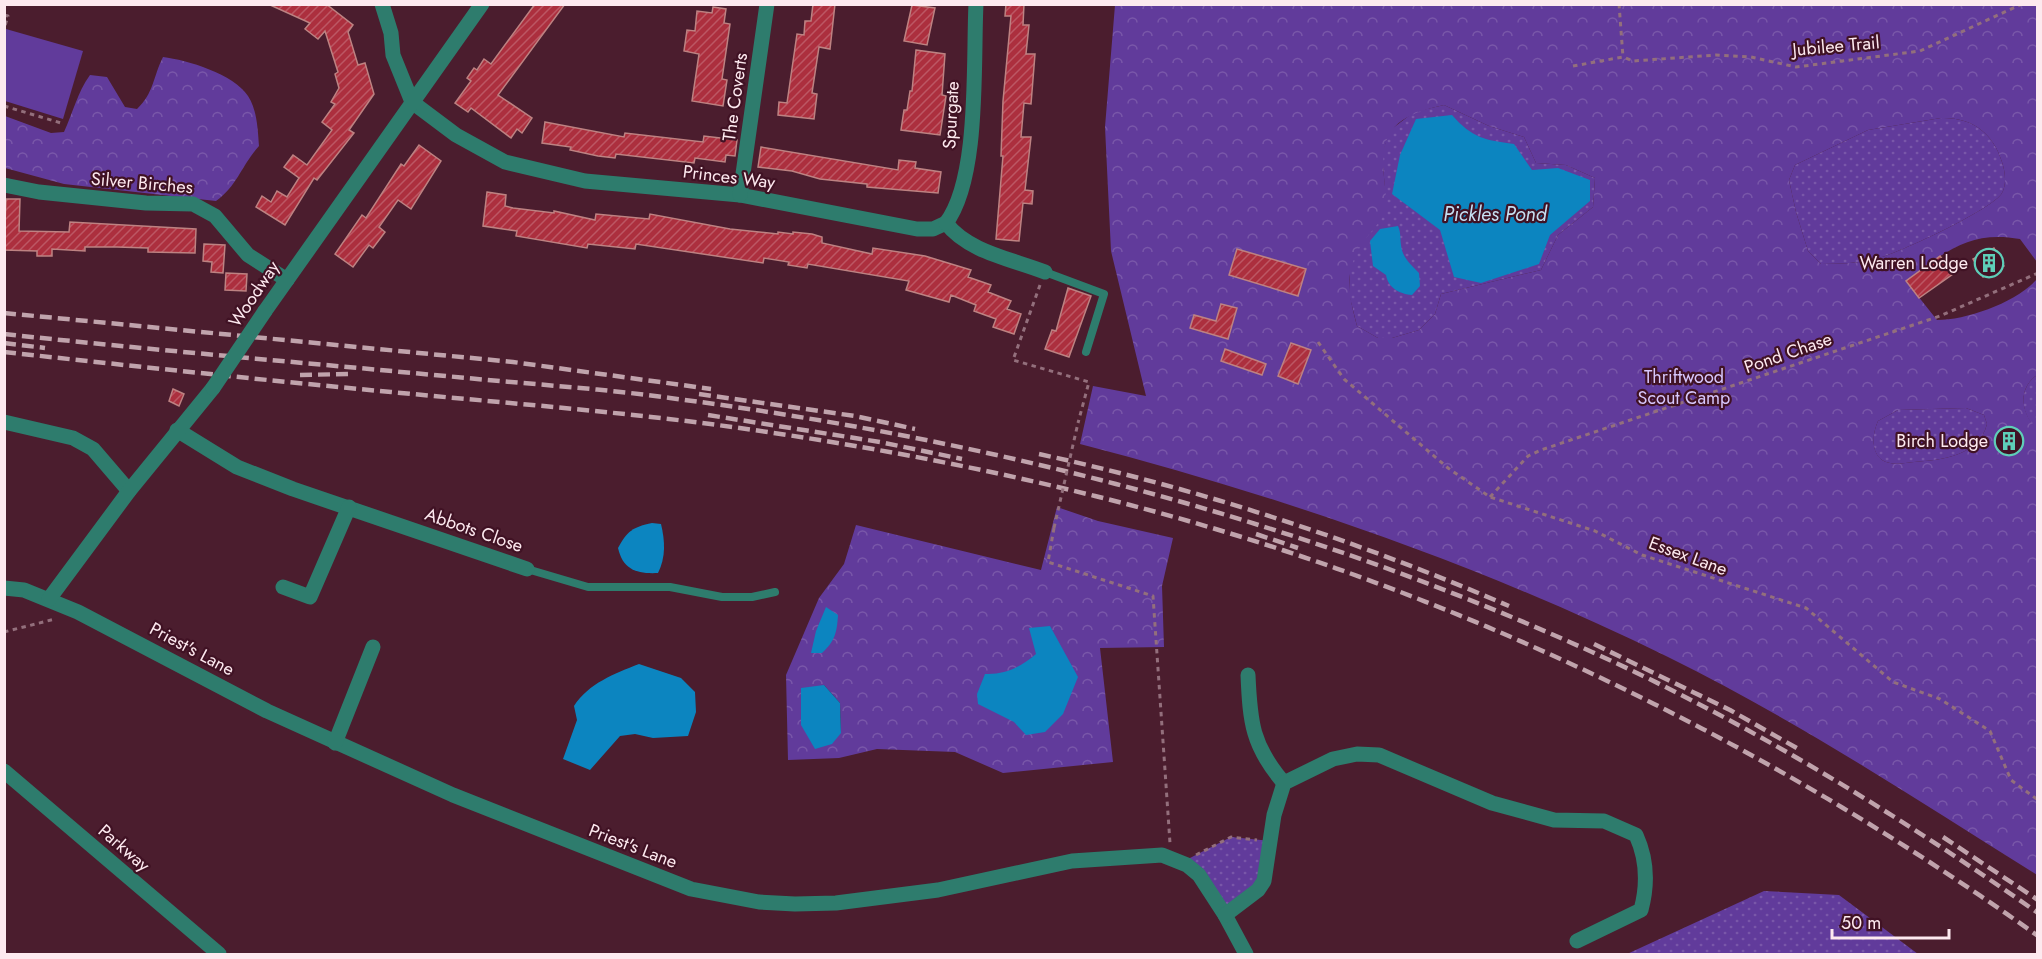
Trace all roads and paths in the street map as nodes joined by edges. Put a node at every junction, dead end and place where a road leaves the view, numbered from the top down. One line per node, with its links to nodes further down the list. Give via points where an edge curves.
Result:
1 (382, 4): 11 (street, via 393,55)
2 (482, 4): 11 (street, Woodway)
3 (768, 4): 15 (street, The Coverts)
4 (976, 4): 16 (street, Spurgate, via 967,167 960,198)
5 (1619, 4): 9 (path)
6 (2022, 4): 9 (path, Jubilee Trail, via 1920,51 1796,67 1751,57 1716,55 1633,61)
7 (4, 15): 8 (path, via 8,16)
8 (4, 29)
9 (1623, 57): 10 (path, Jubilee Trail)
10 (1572, 66)
11 (412, 102): 15 (street, Princes Way, via 456,135 505,162 547,174 661,190); 19 (street, Woodway)
12 (4, 106): 13 (path)
13 (61, 123)
14 (4, 184): 19 (street, Silver Birches, via 39,192 193,204 215,216 248,255)
15 (740, 195): 16 (street, Princes Way, via 917,229 933,229)
16 (946, 223): 17 (street, via 967,243)
17 (1045, 272): 21 (lane, via 1104,294); 41 (path, bridge, via 1013,360 1089,382 1048,562 1153,596)
18 (2037, 273): 25 (path, Pond Chase, via 1940,316 1541,450 1528,456)
19 (286, 280): 23 (street, Woodway, bridge, via 213,388)
20 (1318, 342): 25 (path, Essex Lane, via 1344,379 1448,468)
21 (1086, 352)
22 (4, 422): 24 (street, via 51,432 93,449)
23 (177, 430): 24 (street, Woodway); 26 (street, Abbots Close, via 237,467)
24 (129, 491): 31 (street, Woodway)
25 (1490, 497): 39 (path, Essex Lane, via 1595,531 1663,562 1806,608 1893,682 1940,699 1990,731 2011,780)
26 (349, 507): 27 (street, Abbots Close); 28 (street, via 310,597)
27 (527, 569): 30 (lane, Abbots Close, via 588,587 670,587 722,597)
28 (283, 587)
29 (4, 588): 31 (street, Priest's Lane)
30 (775, 592)
31 (49, 599): 32 (street, Priest's Lane)
32 (78, 612): 33 (path); 36 (street, Priest's Lane)
33 (4, 632)
34 (373, 647): 36 (street)
35 (1248, 675): 38 (street, via 1257,744)
36 (335, 743): 41 (street, Priest's Lane, via 485,809 655,876 691,889 759,902 795,904 881,898 1072,861 1145,855)
37 (4, 771): 45 (street, Parkway)
38 (1284, 783): 40 (street); 44 (street, via 1334,759 1379,755 1492,803 1554,820 1604,821 1624,828 1636,835 1643,850 1646,879 1641,910)
39 (2037, 800)
40 (1270, 841): 42 (path, via 1231,837 1188,859); 43 (street, via 1264,881)
41 (1172, 857): 42 (street, Priest's Lane)
42 (1187, 865): 43 (street, Priest's Lane, via 1199,875)
43 (1225, 915): 46 (street, Priest's Lane)
44 (1577, 941)
45 (219, 954)
46 (1246, 954)

